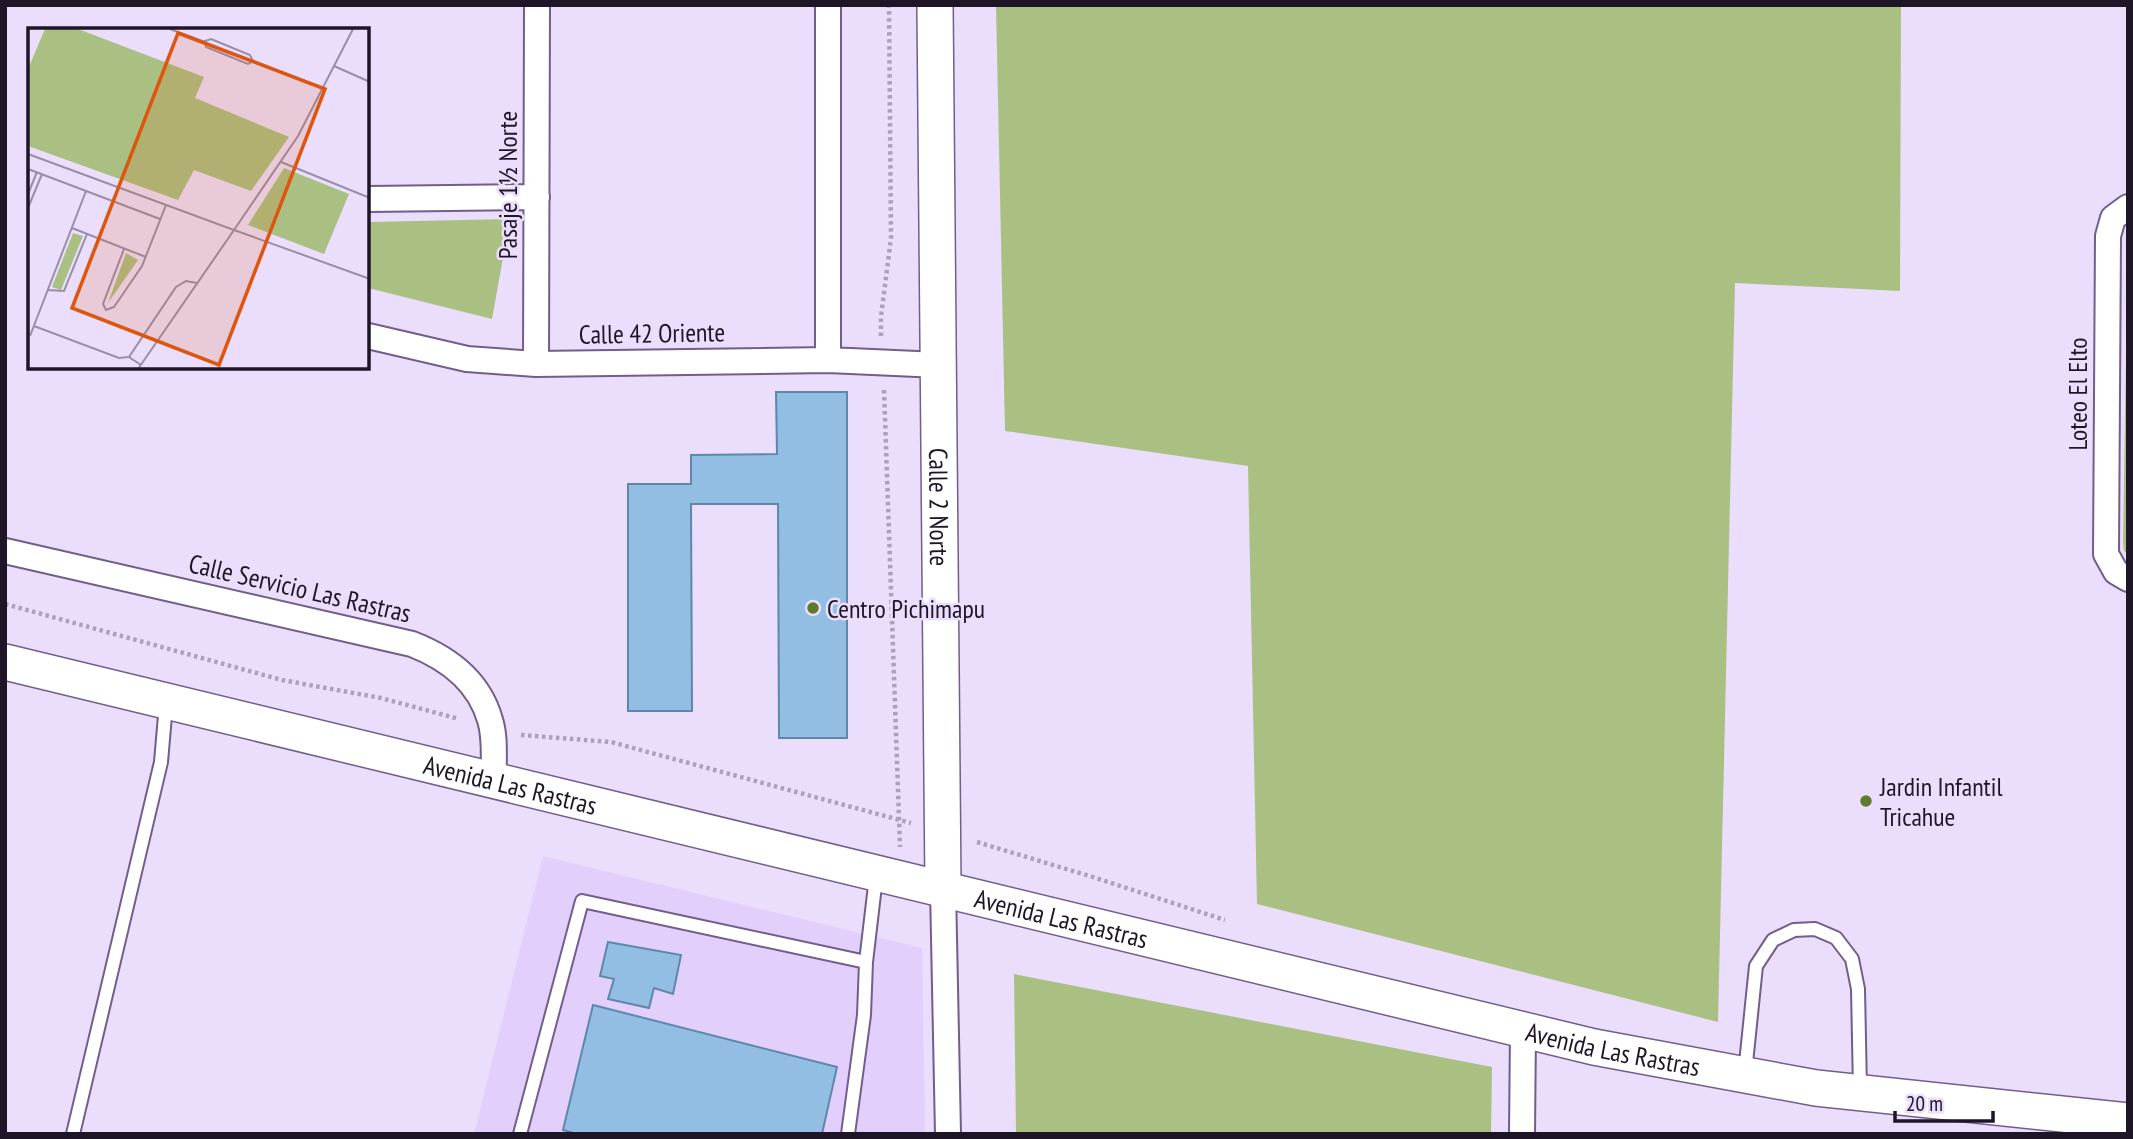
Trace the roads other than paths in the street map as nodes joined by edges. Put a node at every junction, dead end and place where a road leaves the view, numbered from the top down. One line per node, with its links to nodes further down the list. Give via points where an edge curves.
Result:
1 (537, 5): 4 (street, Pasaje 1½ Norte)
2 (828, 5): 8 (street)
3 (935, 5): 10 (main road, Calle 2 Norte)
4 (537, 197): 5 (street); 9 (street, Pasaje 1½ Norte)
5 (369, 199)
6 (2128, 207): 12 (street, Loteo El Elto, via 2113,218 2108,236 2106,543 2109,564)
7 (369, 336): 9 (street, Calle 42 Oriente, via 467,359)
8 (828, 360): 9 (street, Calle 42 Oriente); 10 (street, Calle 42 Oriente)
9 (536, 364)
10 (939, 365): 17 (main road, Calle 2 Norte)
11 (5, 551): 15 (street, Calle Servicio Las Rastras, via 433,652 469,680 481,698 491,727)
12 (2128, 579)
13 (5, 662): 14 (main road, Avenida Las Rastras)
14 (166, 701): 15 (main road, Avenida Las Rastras); 23 (lane, via 162,762)
15 (494, 780): 16 (main road, Avenida Las Rastras)
16 (889, 876): 17 (main road, Avenida Las Rastras); 18 (lane)
17 (943, 888): 19 (main road, Avenida Las Rastras); 26 (street, Calle 2 Norte)
18 (866, 962): 24 (lane, via 582,901); 25 (lane, via 864,1015)
19 (1523, 1030): 20 (main road, Avenida Las Rastras); 27 (street)
20 (1744, 1077): 21 (main road, Avenida Las Rastras); 21 (lane, via 1756,967 1773,940 1794,930 1815,929 1836,938 1852,959 1858,989)
21 (1860, 1093): 22 (main road, Avenida Las Rastras)
22 (2128, 1121)
23 (73, 1134)
24 (520, 1134)
25 (848, 1134)
26 (948, 1134)
27 (1522, 1134)

